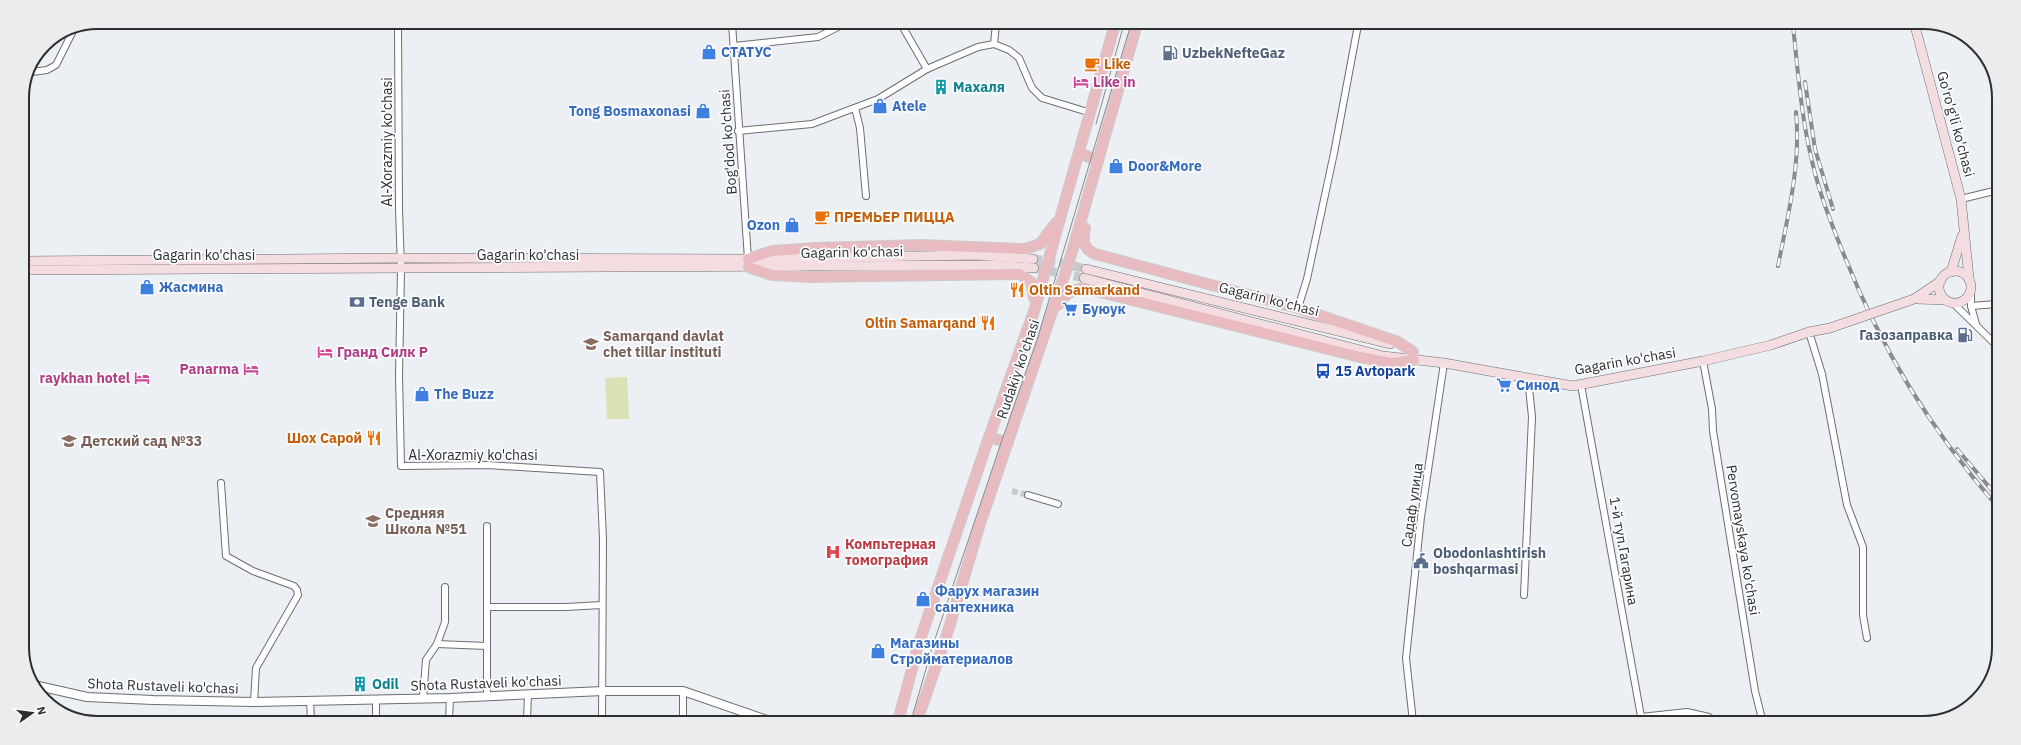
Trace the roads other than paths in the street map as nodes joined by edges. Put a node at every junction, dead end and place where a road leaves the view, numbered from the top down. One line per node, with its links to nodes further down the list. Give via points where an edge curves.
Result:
1 (398, 29): 26 (street, Al-Xorazmiy ko'chasi)
2 (733, 29): 12 (street, Bog'dod ko'chasi)
3 (834, 29): 12 (street, via 818,37)
4 (904, 29): 13 (street)
5 (996, 29): 11 (street)
6 (1114, 29): 16 (main road, Rudakiy ko'chasi)
7 (1136, 29): 19 (main road, Rudakiy ko'chasi)
8 (1357, 29): 40 (street, via 1334,153 1307,279)
9 (1916, 29): 23 (main road, Go'ro'g'li ko'chasi)
10 (72, 34): 14 (street, via 56,65 47,70)
11 (994, 44): 13 (street, via 978,47); 16 (street, via 1009,50 1019,58 1032,88 1042,98)
12 (734, 46): 17 (street, Bog'dod ko'chasi)
13 (927, 69): 15 (street, via 878,99)
14 (34, 72)
15 (855, 108): 17 (street, via 812,124); 21 (street, via 860,128)
16 (1091, 114): 18 (main road, Rudakiy ko'chasi)
17 (738, 131): 28 (street, Bog'dod ko'chasi)
18 (1080, 153): 19 (main road); 24 (main road, Rudakiy ko'chasi)
19 (1098, 161): 22 (main road, Rudakiy ko'chasi)
20 (1992, 191): 23 (street)
21 (866, 196)
22 (1088, 199): 40 (main road, via 1083,242 1089,252); 42 (main road, Rudakiy ko'chasi)
23 (1961, 199): 25 (main road, Go'ro'g'li ko'chasi)
24 (1063, 211): 28 (main road, via 1043,241 1031,248 921,245 814,248 772,251); 41 (main road, Rudakiy ko'chasi)
25 (1964, 231): 32 (main road, Go'ro'g'li ko'chasi); 33 (main road, Go'ro'g'li ko'chasi)
26 (401, 258): 27 (main road, Gagarin ko'chasi); 28 (main road, Gagarin ko'chasi); 30 (street, Al-Xorazmiy ko'chasi)
27 (29, 261)
28 (748, 263): 29 (main road, Gagarin ko'chasi, via 976,255); 30 (main road, Gagarin ko'chasi); 41 (main road, via 772,275 810,277 1020,274 1028,278 1033,286)
29 (1033, 264)
30 (401, 269): 31 (main road, Gagarin ko'chasi); 59 (street, Al-Xorazmiy ko'chasi, via 401,466 487,465 600,472)
31 (29, 270)
32 (1951, 272): 33 (main road, via 1964,274); 34 (main road)
33 (1969, 278): 35 (main road)
34 (1941, 281): 36 (main road); 37 (main road, via 1941,295)
35 (1971, 292): 37 (main road, via 1960,302); 39 (street)
36 (1914, 299): 37 (main road, via 1928,298); 44 (main road, Gagarin ko'chasi, bridge, via 1830,328)
37 (1950, 302): 43 (street)
38 (1992, 304): 39 (street)
39 (1971, 306): 43 (street)
40 (1298, 308): 46 (main road, via 1398,342)
41 (1034, 311): 51 (main road, Rudakiy ko'chasi)
42 (1050, 319): 46 (main road, via 1067,294 1084,288 1360,357 1392,363); 52 (main road, Rudakiy ko'chasi)
43 (1976, 324): 45 (street)
44 (1809, 332): 47 (main road, Gagarin ko'chasi, via 1771,345); 61 (street, via 1822,374 1847,505 1863,547 1863,615)
45 (1992, 341)
46 (1414, 356): 46 (main road, Gagarin ko'chasi, via 1382,356 1085,274 1385,342); 48 (main road, Gagarin ko'chasi)
47 (1703, 361): 50 (main road, Gagarin ko'chasi); 87 (street, Pervomayskaya ko'chasi)
48 (1444, 363): 49 (main road, Gagarin ko'chasi); 83 (street, Садаф улица, via 1421,517 1406,658)
49 (1528, 378): 50 (main road, Gagarin ko'chasi, via 1573,386); 58 (street, via 1532,417)
50 (1581, 384): 84 (street, 1-й туп.Гагарина)
51 (989, 437): 52 (main road); 81 (main road, Rudakiy ko'chasi, via 922,636)
52 (1008, 443): 82 (main road, Rudakiy ko'chasi)
53 (221, 483): 72 (street, via 226,556 253,571 294,586 298,590 298,595 256,668)
54 (1028, 495): 55 (street)
55 (1058, 504)
56 (487, 526): 60 (street)
57 (445, 587): 62 (street, via 446,618)
58 (1524, 595)
59 (602, 605): 60 (street); 65 (street, Al-Xorazmiy ko'chasi)
60 (487, 606): 63 (street)
61 (1867, 638)
62 (437, 644): 63 (street); 69 (street, via 426,660)
63 (487, 646): 68 (street)
64 (41, 687): 72 (street, Shota Rustaveli ko'chasi, via 94,698)
65 (603, 691): 66 (street, Shota Rustaveli ko'chasi); 67 (street, Shota Rustaveli ko'chasi); 78 (street, Al-Xorazmiy ko'chasi)
66 (684, 691): 79 (street); 80 (street, Shota Rustaveli ko'chasi)
67 (528, 695): 68 (street, Shota Rustaveli ko'chasi); 77 (street)
68 (487, 696): 70 (street, Shota Rustaveli ko'chasi)
69 (423, 698): 70 (street, Shota Rustaveli ko'chasi); 71 (street, Shota Rustaveli ko'chasi)
70 (450, 698): 76 (street)
71 (376, 699): 73 (street, Shota Rustaveli ko'chasi); 75 (street)
72 (254, 702): 73 (street, Shota Rustaveli ko'chasi)
73 (310, 702): 74 (street)
74 (311, 716)
75 (376, 716)
76 (449, 716)
77 (527, 716)
78 (602, 716)
79 (683, 716)
80 (756, 716)
81 (899, 716)
82 (920, 716)
83 (1412, 716)
84 (1641, 716)
85 (1661, 716): 86 (street, via 1687,712)
86 (1705, 716)
87 (1760, 716)

